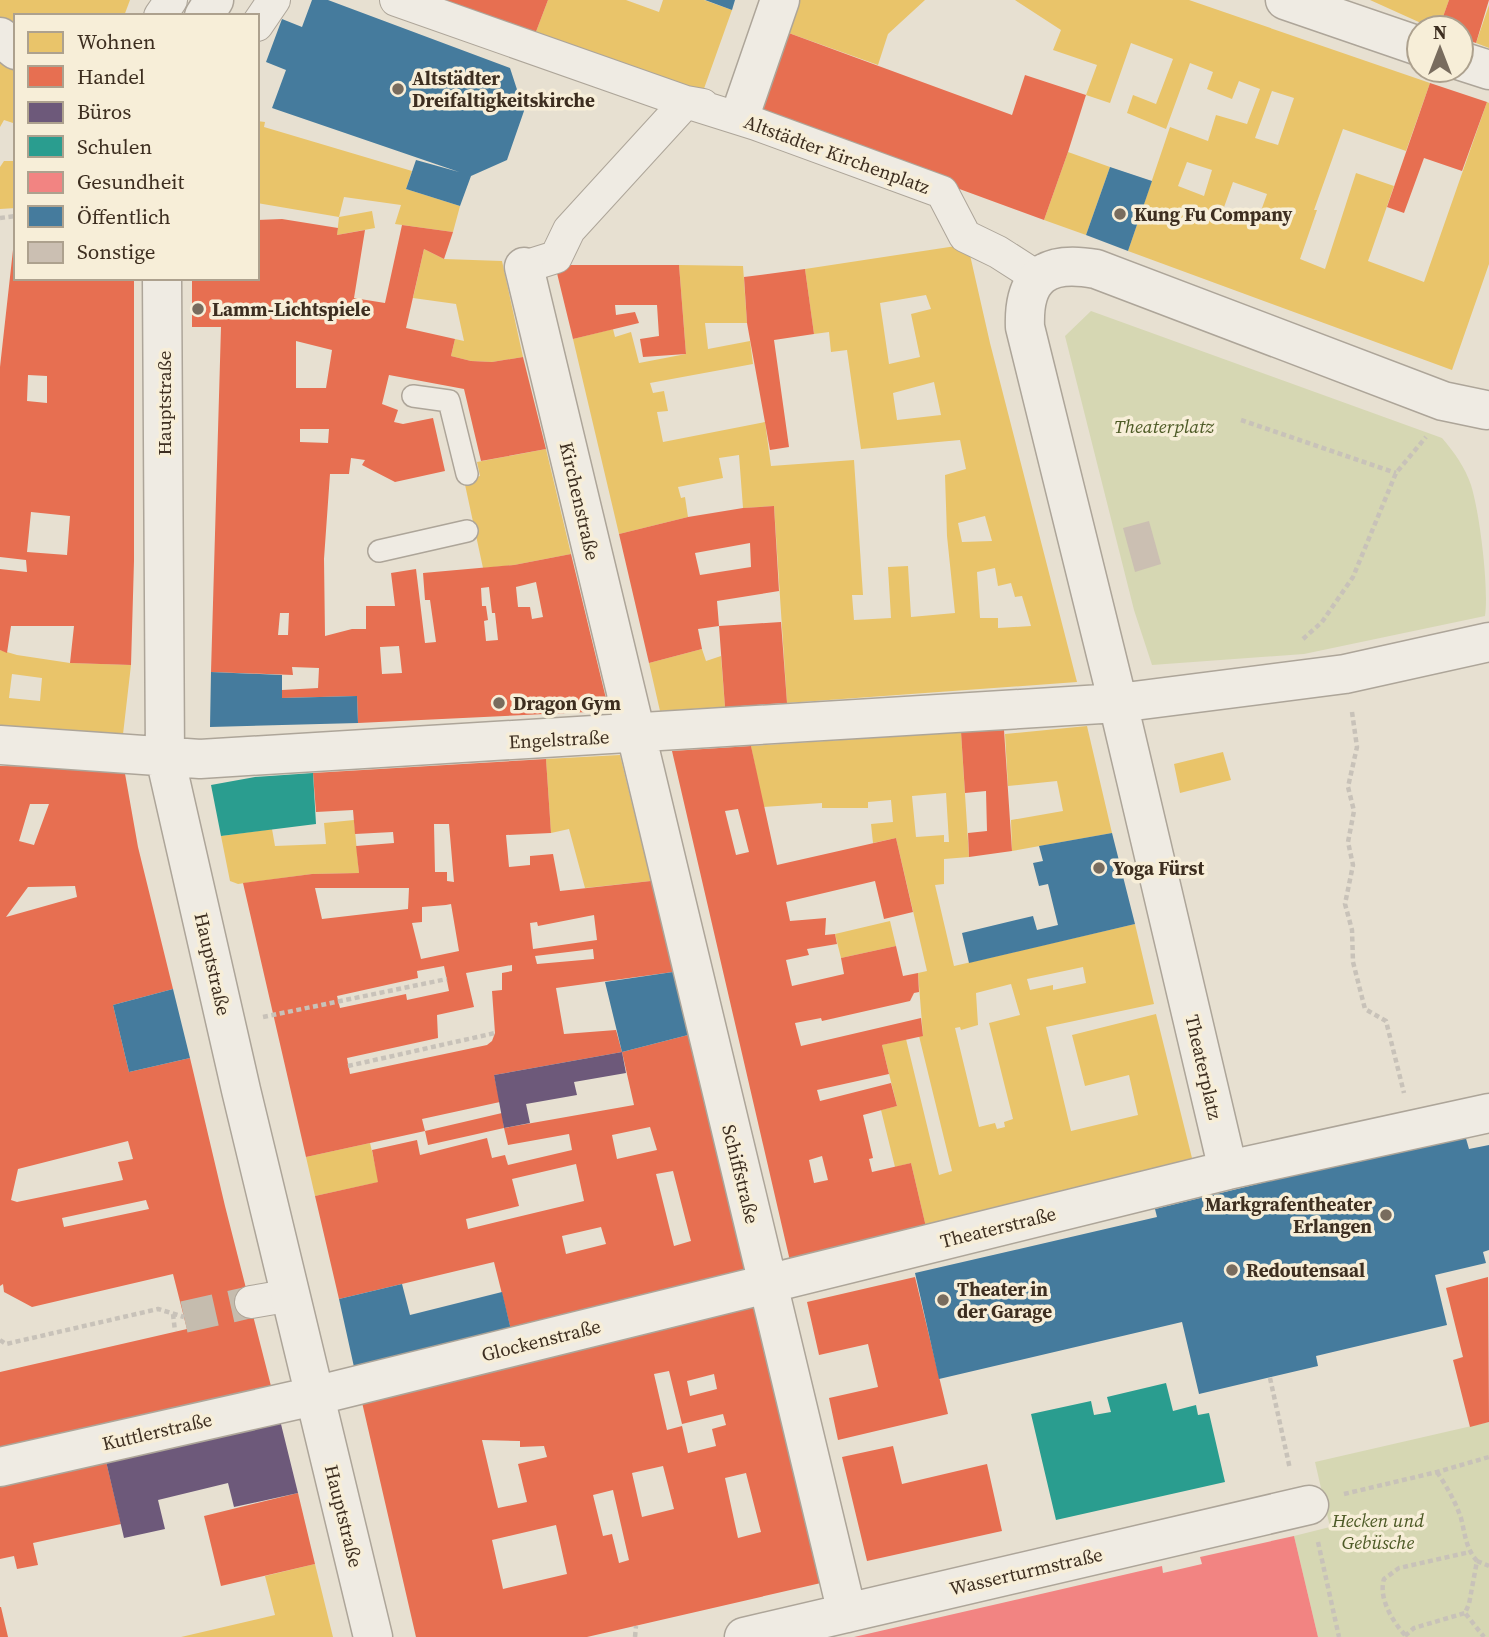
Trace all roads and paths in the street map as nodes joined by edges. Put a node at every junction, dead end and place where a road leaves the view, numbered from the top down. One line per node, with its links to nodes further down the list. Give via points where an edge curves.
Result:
1 (274, 0): 5 (street)
2 (396, 0): 9 (street, Altstädter Kirchenplatz)
3 (780, 0): 10 (street)
4 (1285, 0): 7 (street)
5 (259, 21)
6 (0, 37): 8 (street)
7 (1405, 41)
8 (14, 48)
9 (686, 102): 10 (street, Altstädter Kirchenplatz); 11 (street, via 569,230 556,257); 12 (street, Altstädter Kirchenplatz, via 942,192 965,236)
10 (742, 110)
11 (524, 267): 26 (street, Kirchenstraße)
12 (1037, 277): 15 (street, via 1060,266 1096,269); 25 (street, Theaterplatz, via 1026,298 1025,327)
13 (162, 280): 28 (street, Hauptstraße)
14 (413, 396): 19 (lane, via 449,401)
15 (1443, 401): 16 (street); 18 (path, via 1432,431)
16 (1488, 404)
17 (1241, 420): 18 (path)
18 (1396, 472): 24 (path, via 1353,577 1322,622 1290,652)
19 (467, 474)
20 (467, 531): 21 (lane)
21 (379, 551)
22 (1489, 642): 23 (street)
23 (1345, 674): 24 (street); 33 (path, via 1357,747 1348,787 1354,811 1348,842 1353,865 1345,904 1353,962 1365,1009 1386,1021)
24 (1281, 682): 25 (street)
25 (1118, 703): 26 (street, Engelstraße); 35 (street, Theaterplatz)
26 (636, 734): 28 (street, Engelstraße, via 356,760); 36 (street, Schiffstraße)
27 (0, 745): 28 (street, Engelstraße)
28 (165, 757): 30 (street, Hauptstraße)
29 (447, 979): 30 (path)
30 (227, 1025): 37 (street, Hauptstraße)
31 (495, 1033): 32 (path)
32 (348, 1066)
33 (1402, 1084)
34 (1489, 1113): 35 (street)
35 (1228, 1170): 36 (street, Theaterstraße)
36 (768, 1285): 44 (street, Glockenstraße); 53 (street, Schiffstraße)
37 (292, 1295): 38 (street); 44 (street, Hauptstraße)
38 (251, 1302)
39 (173, 1314): 40 (path); 41 (path); 42 (path, via 158,1309 6,1344)
40 (184, 1317)
41 (175, 1331)
42 (0, 1340)
43 (1270, 1378): 48 (path)
44 (314, 1396): 46 (street, Kuttlerstraße); 56 (street, Hauptstraße)
45 (1489, 1457): 47 (path)
46 (0, 1466)
47 (1437, 1472): 48 (path); 49 (path, via 1449,1489)
48 (1304, 1506): 53 (street, Wasserturmstraße); 59 (path)
49 (1469, 1552): 50 (path); 55 (path, via 1399,1569 1384,1579 1385,1601)
50 (1477, 1561): 51 (path); 52 (path)
51 (1489, 1566)
52 (1465, 1613): 55 (path, via 1414,1628); 60 (path)
53 (835, 1622): 58 (street, Wasserturmstraße)
54 (636, 1626): 57 (path)
55 (1405, 1636)
56 (373, 1637)
57 (635, 1637)
58 (744, 1637)
59 (1339, 1637)
60 (1485, 1637)

